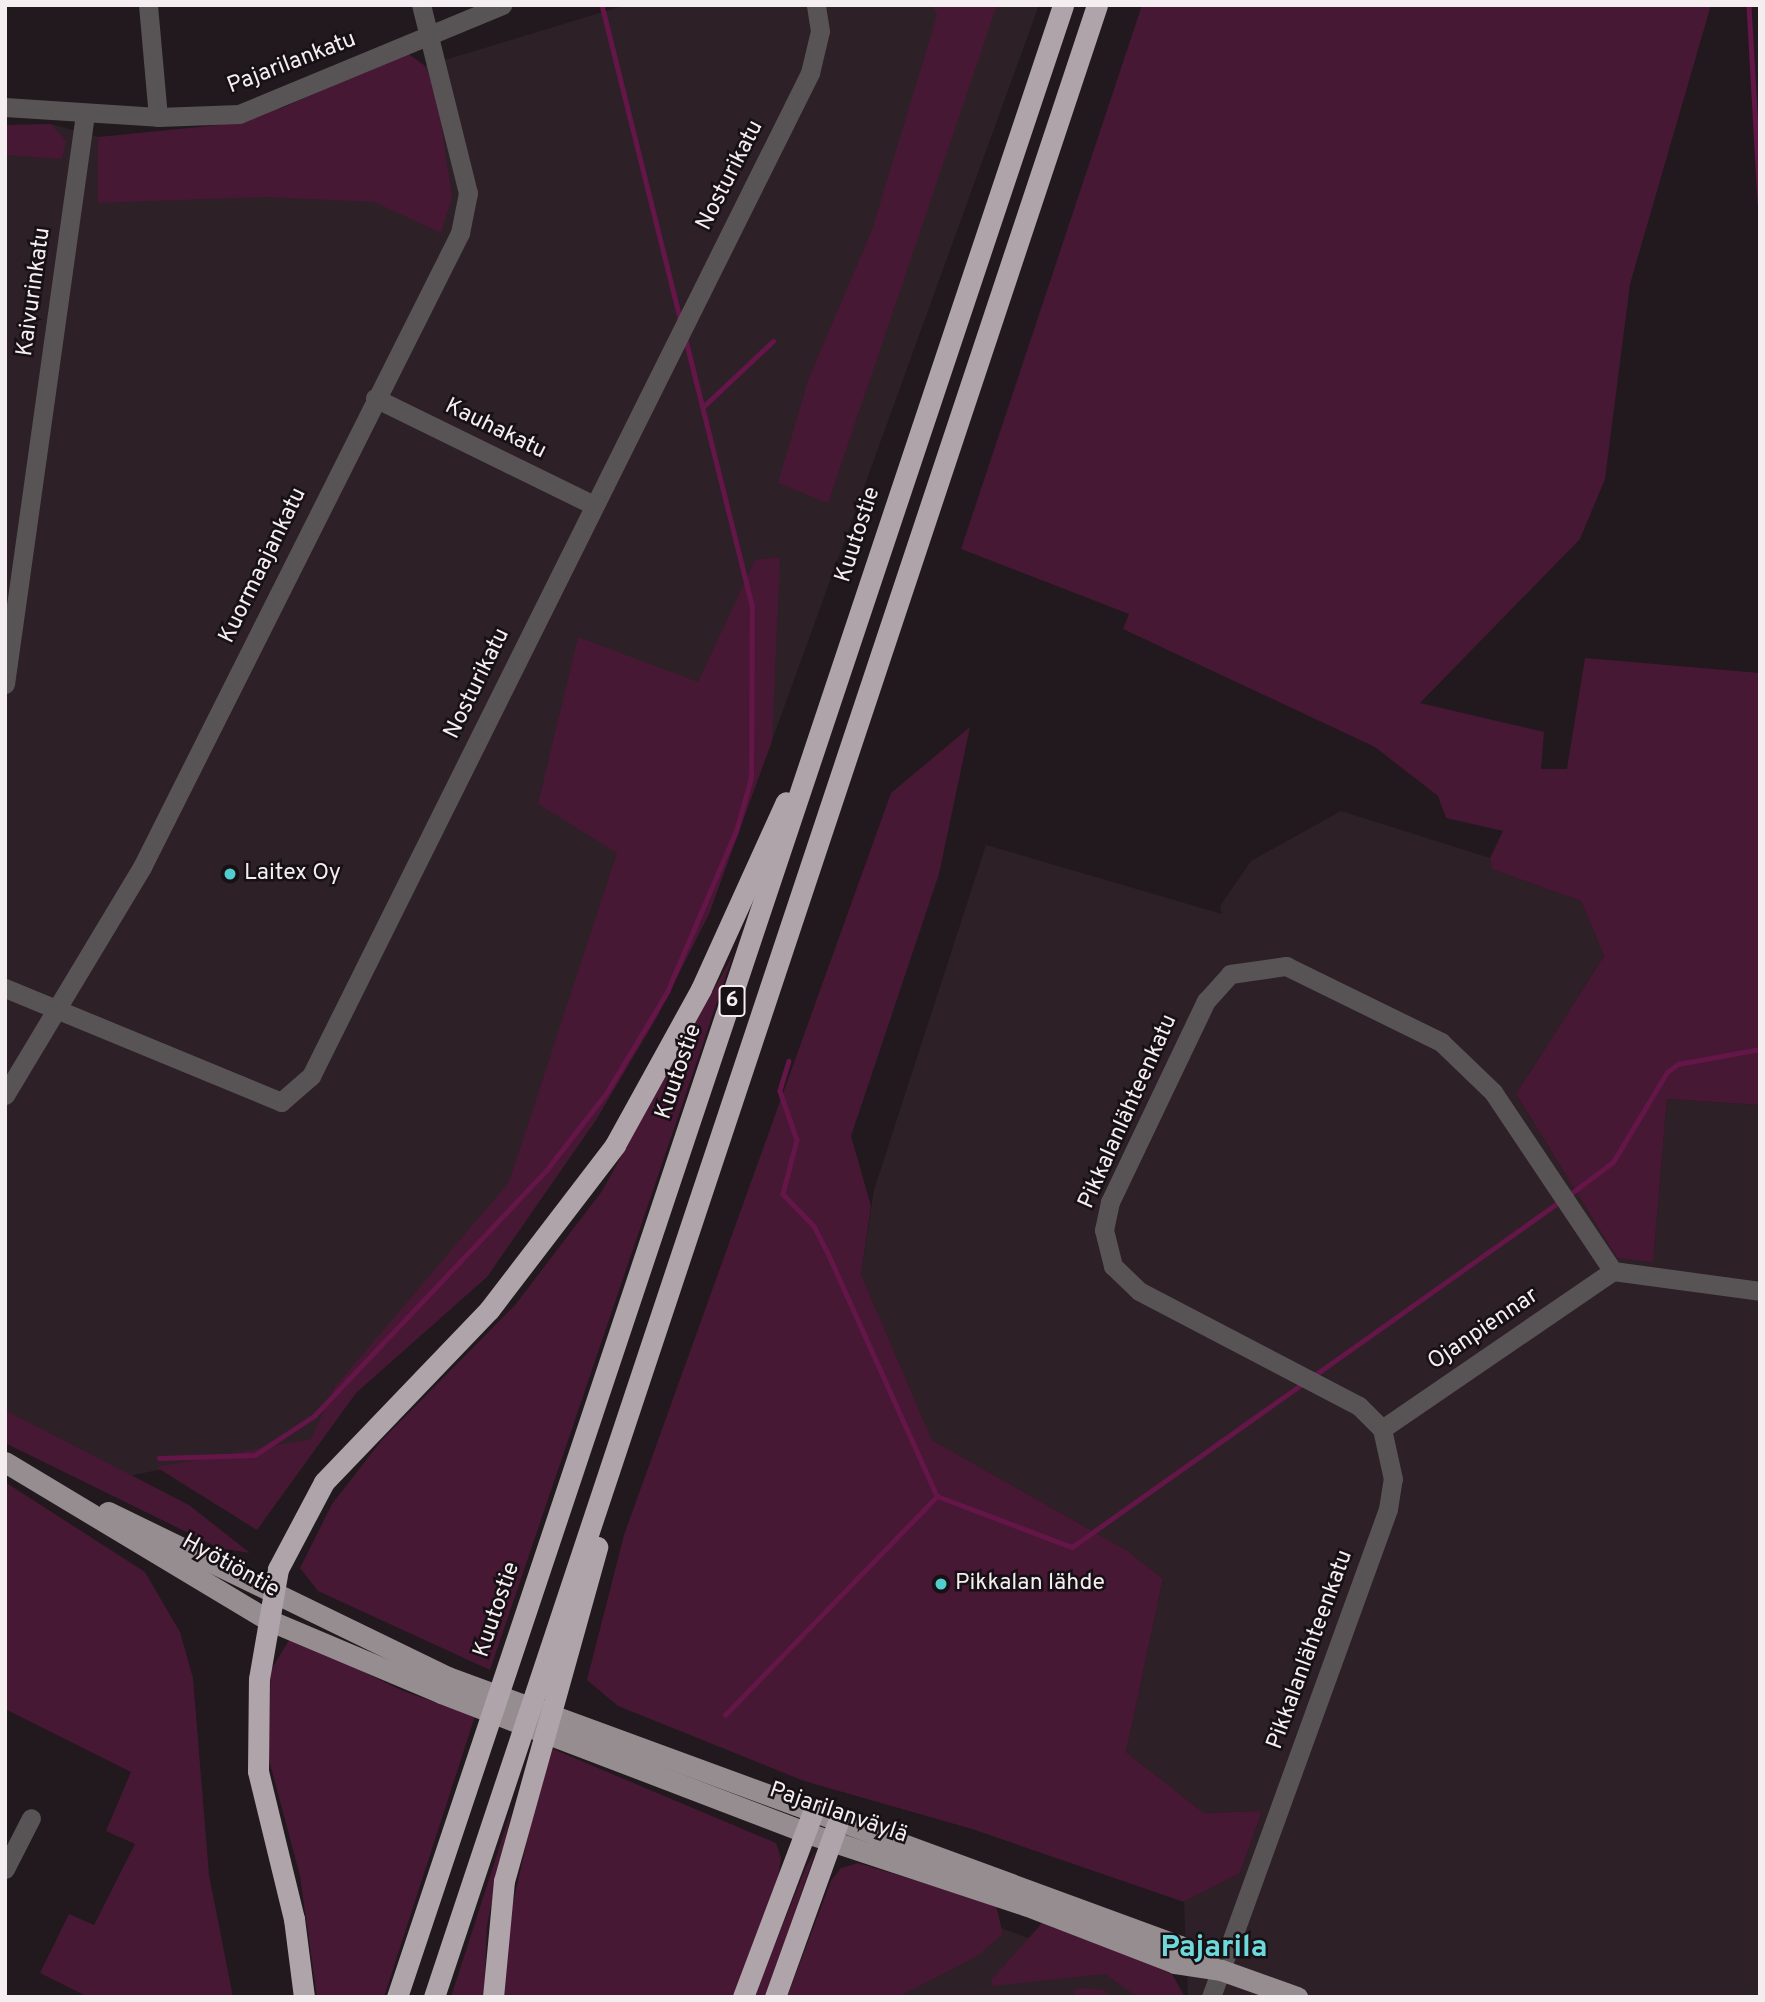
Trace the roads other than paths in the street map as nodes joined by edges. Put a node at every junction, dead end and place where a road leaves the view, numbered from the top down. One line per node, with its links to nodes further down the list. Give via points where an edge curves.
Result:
1 (421, 5): 7 (street, Kuormaajankatu)
2 (502, 5): 7 (street, Pajarilankatu)
3 (816, 5): 13 (street, Nosturikatu, via 820,31 810,73)
4 (1063, 5): 12 (highway, Kuutostie / 6)
5 (1097, 5): 17 (highway, 6)
6 (143, 8): 10 (street)
7 (429, 35): 10 (street, Pajarilankatu, via 239,114); 11 (street, Kuormaajankatu, via 468,193 465,215)
8 (5, 107): 9 (street, Pajarilankatu)
9 (85, 114): 10 (street, Pajarilankatu); 14 (street, Kaivurinkatu)
10 (158, 117)
11 (375, 398): 13 (street, Kauhakatu); 16 (street, Kuormaajankatu, via 142,867)
12 (911, 461): 23 (highway, via 798,774 662,1067 562,1221 489,1310 324,1482); 35 (highway, Kuutostie / 6)
13 (593, 505): 16 (street, Nosturikatu, via 311,1076 281,1102)
14 (5, 684)
15 (5, 988): 16 (street, Nosturikatu)
16 (56, 1011): 18 (street, Kuormaajankatu)
17 (735, 1092): 36 (highway, 6); 37 (highway, via 528,1785 504,1881)
18 (5, 1095)
19 (1613, 1271): 20 (street); 21 (street, Ojanpiennar); 21 (street, Pikkalanlähteenkatu, via 1493,1092 1441,1042 1286,966 1230,974 1206,1001 1110,1202 1104,1230 1113,1266 1139,1291 1359,1406)
20 (1760, 1291)
21 (1382, 1429): 33 (street, Pikkalanlähteenkatu, via 1391,1453 1388,1509)
22 (5, 1462): 23 (main road, Hyötiöntie); 24 (main road, Hyötiöntie)
23 (271, 1595): 24 (highway); 25 (main road, Hyötiöntie)
24 (266, 1619): 25 (main road, Hyötiöntie); 34 (highway, via 258,1771 294,1919)
25 (444, 1685): 26 (main road, Pajarilanväylä)
26 (581, 1735): 27 (main road, Pajarilanväylä); 30 (main road, Pajarilanväylä)
27 (814, 1809): 29 (main road, Pajarilanväylä); 30 (highway)
28 (30, 1818): 32 (street)
29 (839, 1819): 31 (highway); 33 (main road, Pajarilanväylä, via 1180,1946)
30 (807, 1833): 31 (main road, Pajarilanväylä); 38 (highway)
31 (831, 1840): 33 (main road, Pajarilanväylä, via 1175,1963); 39 (highway)
32 (5, 1869)
33 (1221, 1970): 40 (street, Pikkalanlähteenkatu); 41 (main road, Pajarilanväylä)
34 (304, 1997)
35 (397, 1997)
36 (435, 1997)
37 (493, 1997)
38 (743, 1997)
39 (775, 1997)
40 (1211, 1997)
41 (1297, 1997)

